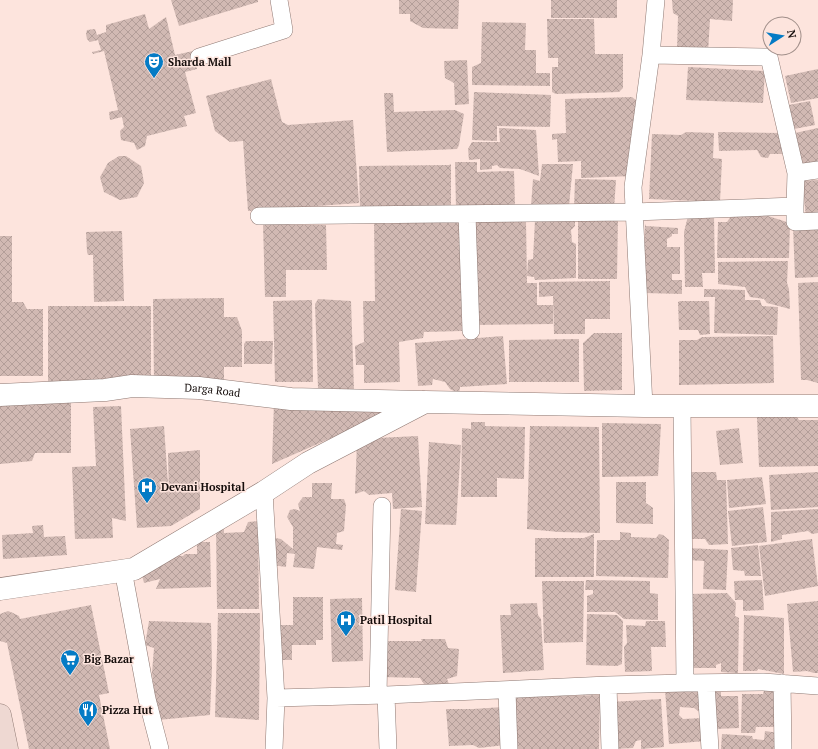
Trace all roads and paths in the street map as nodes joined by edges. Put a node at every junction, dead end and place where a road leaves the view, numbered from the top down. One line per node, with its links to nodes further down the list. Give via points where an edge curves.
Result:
1 (279, 0): 4 (street, via 284,30)
2 (656, 0): 3 (street)
3 (651, 55): 6 (street, via 769,57); 8 (street, via 633,187)
4 (199, 57)
5 (818, 170): 6 (street)
6 (796, 173): 7 (street)
7 (796, 206): 8 (street); 11 (street, via 795,222)
8 (634, 212): 9 (street); 15 (street)
9 (467, 214): 10 (street); 12 (street)
10 (259, 216)
11 (818, 220)
12 (471, 331)
13 (0, 395): 14 (street, Darga Road, via 105,390 132,386 199,388 291,399)
14 (425, 402): 15 (street, Darga Road); 18 (street, via 308,462)
15 (644, 406): 17 (street, Darga Road)
16 (818, 406): 17 (street, Darga Road)
17 (682, 407): 22 (street)
18 (264, 492): 20 (street, via 134,569); 29 (street)
19 (382, 506): 28 (street)
20 (123, 570): 21 (street); 32 (street, via 147,699)
21 (0, 589)
22 (685, 683): 23 (street); 25 (street)
23 (706, 683): 24 (street); 37 (street)
24 (782, 683): 26 (street); 38 (street)
25 (608, 685): 27 (street); 36 (street)
26 (818, 686)
27 (507, 690): 28 (street); 35 (street)
28 (382, 695): 29 (street); 34 (street)
29 (276, 698): 33 (street)
30 (0, 715): 31 (main road)
31 (7, 749)
32 (160, 749)
33 (274, 749)
34 (388, 749)
35 (509, 749)
36 (610, 749)
37 (710, 749)
38 (783, 749)

